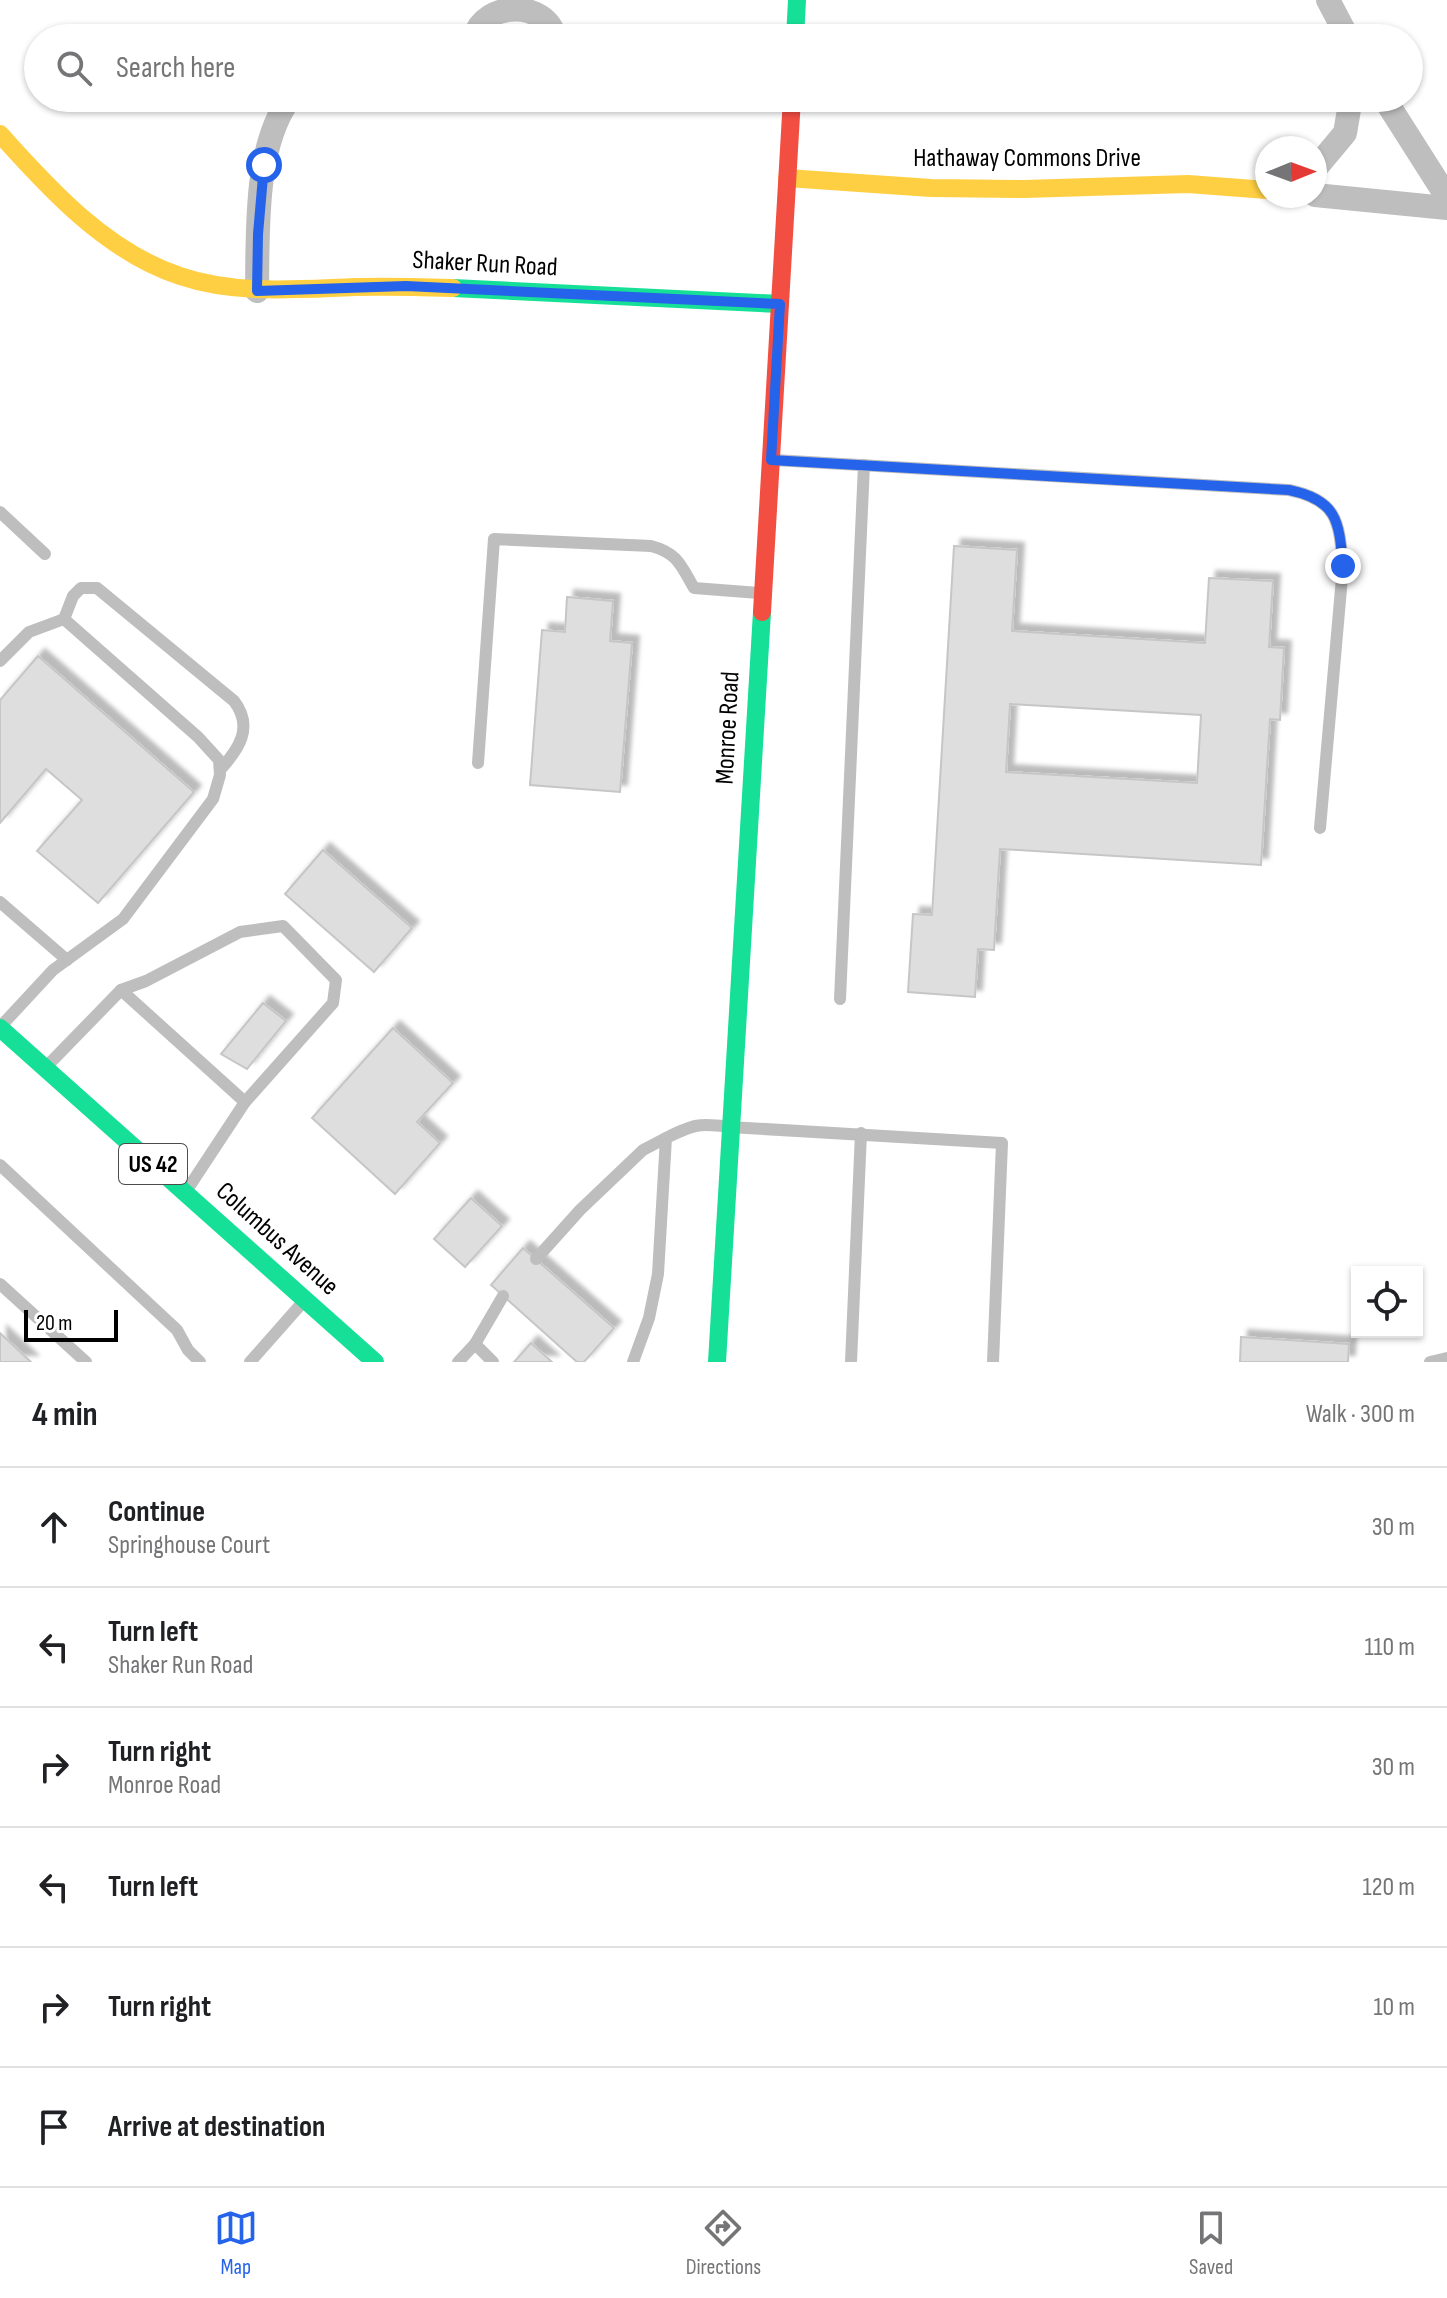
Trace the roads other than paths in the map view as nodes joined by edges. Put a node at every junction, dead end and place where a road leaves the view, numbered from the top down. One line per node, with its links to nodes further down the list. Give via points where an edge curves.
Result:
1 (797, 0): 4 (street)
2 (480, 24): 3 (street, via 486,14 516,3 532,7)
3 (550, 24)
4 (796, 24)
5 (281, 112): 16 (street, via 264,165)
6 (791, 112): 11 (street, Monroe Road)
7 (1349, 112): 10 (street, via 1345,133)
8 (1393, 112): 14 (street)
9 (0, 134): 16 (street, Shaker Run Road, via 30,169 137,256 178,275)
10 (1327, 155)
11 (787, 178): 12 (street, Hathaway Commons Drive, via 931,188 1188,184); 17 (street, Monroe Road)
12 (1255, 189)
13 (1327, 196): 15 (street)
14 (1447, 197)
15 (1447, 208)
16 (257, 291): 17 (street, Shaker Run Road, via 406,286)
17 (780, 304): 18 (street, Monroe Road)
18 (771, 460): 19 (lane); 22 (street, Monroe Road)
19 (864, 465): 27 (lane, via 1289,490 1311,495 1328,508 1339,528 1343,566); 31 (lane)
20 (0, 512): 21 (lane)
21 (45, 554)
22 (762, 593): 25 (lane, via 694,588 667,550 651,546 494,539); 35 (street, Monroe Road)
23 (64, 619): 24 (lane, via 29,632); 26 (lane, via 198,737 219,760); 26 (lane, via 81,588 97,588 234,701 243,712 243,734 237,751)
24 (0, 661)
25 (478, 763)
26 (220, 770): 29 (lane, via 213,799 123,919)
27 (1320, 828)
28 (0, 902): 29 (lane)
29 (67, 960): 32 (lane)
30 (121, 990): 33 (lane); 34 (lane); 34 (lane, via 240,932 283,926 299,940 336,980 333,1003)
31 (840, 999)
32 (0, 1028): 33 (street, Columbus Avenue / US 42)
33 (45, 1068): 39 (street, Columbus Avenue / US 42)
34 (245, 1102): 39 (lane)
35 (730, 1127): 36 (lane); 37 (lane, via 690,1126); 53 (street, Monroe Road)
36 (861, 1133): 54 (lane); 55 (lane, via 1002,1143)
37 (666, 1138): 40 (lane, via 643,1150); 52 (lane, via 658,1274)
38 (0, 1165): 47 (lane, via 177,1330)
39 (185, 1193): 43 (street, Columbus Avenue / US 42)
40 (536, 1259)
41 (0, 1284): 46 (lane)
42 (503, 1296): 44 (lane)
43 (305, 1300): 48 (lane); 49 (street, Columbus Avenue / US 42)
44 (475, 1344): 50 (lane); 51 (lane)
45 (1447, 1358): 56 (lane)
46 (79, 1360)
47 (200, 1362)
48 (250, 1362)
49 (375, 1362)
50 (458, 1362)
51 (493, 1362)
52 (633, 1362)
53 (717, 1362)
54 (851, 1362)
55 (993, 1362)
56 (1430, 1362)

